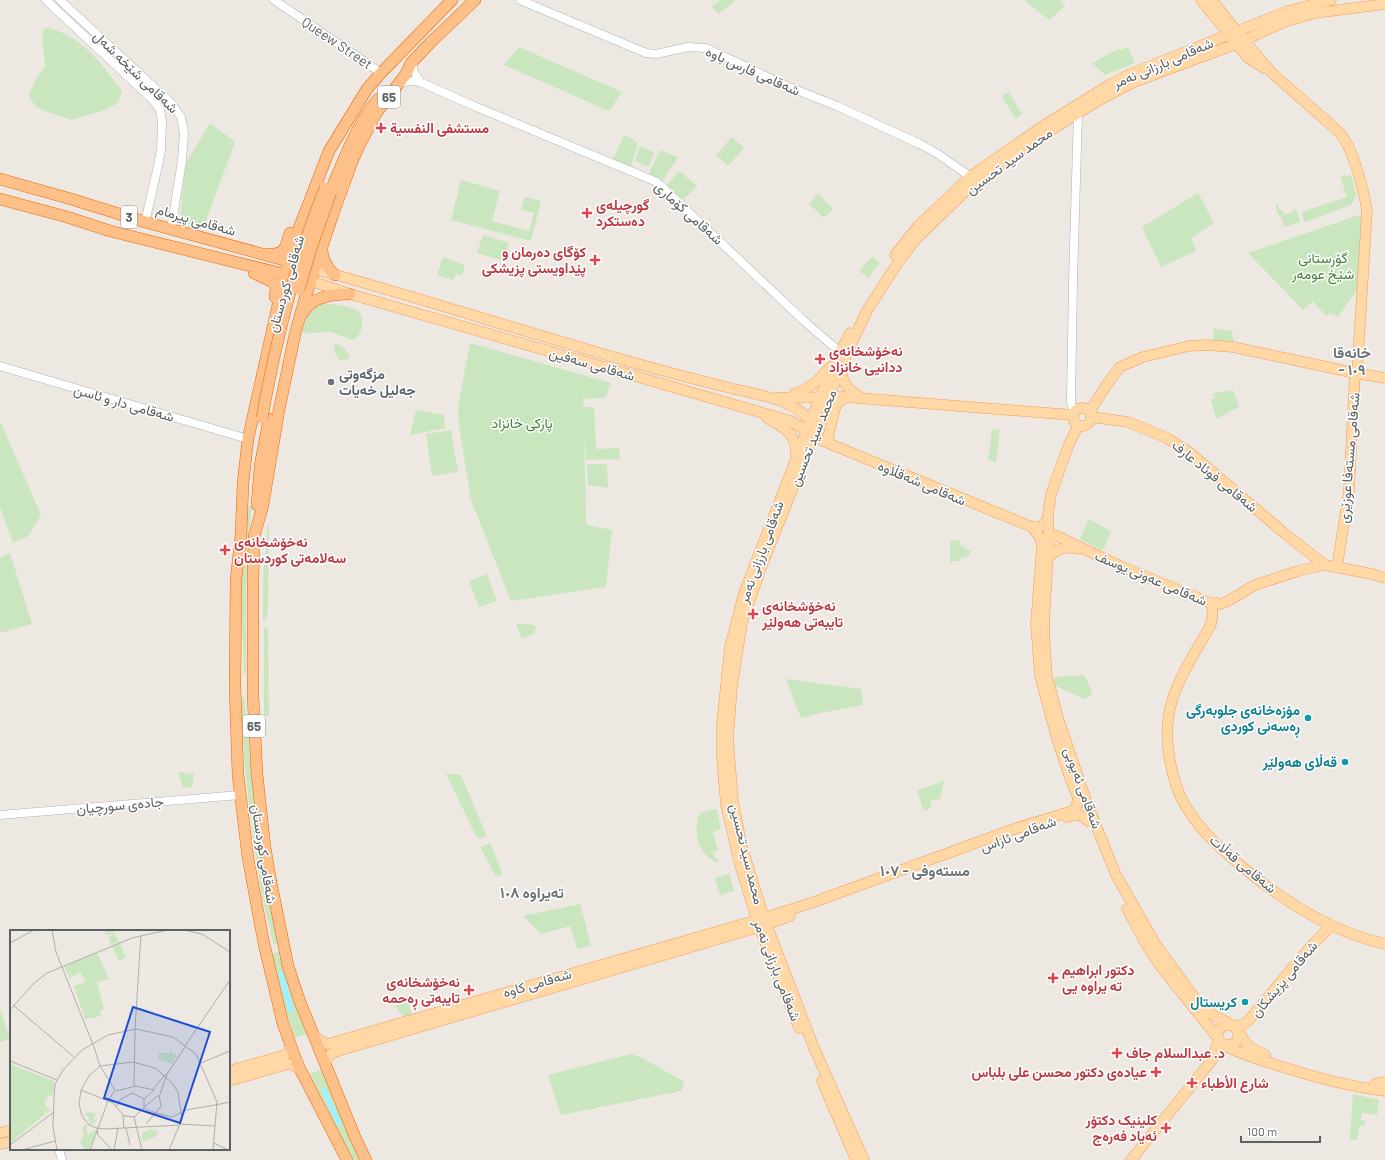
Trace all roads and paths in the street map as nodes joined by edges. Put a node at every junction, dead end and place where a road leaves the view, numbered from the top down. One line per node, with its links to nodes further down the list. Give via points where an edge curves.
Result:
1 (46, 0): 26 (street, شەقامی شێخه‌ شه‌ل, via 154,101 160,110 160,158)
2 (60, 0): 27 (street, شەقامی شێخه‌ شه‌ل, via 172,104 181,117 184,127 182,161)
3 (274, 0): 14 (street, Queew Street)
4 (452, 0): 14 (highway, شەقامی کوردستان / 65)
5 (475, 0): 13 (highway, شەقامی کوردستان / 65)
6 (520, 0): 20 (street, شەقامی فارس باوە, via 646,53 661,53 688,47 706,48 902,135 938,154)
7 (1201, 0): 11 (main road)
8 (1212, 0): 11 (main road)
9 (1331, 0): 11 (main road, شەقامی بارزانی نەمر, via 1288,11)
10 (1385, 4): 12 (main road, محمد سید تحسین, via 1315,12 1297,17)
11 (1233, 34): 12 (main road, شەقامی مستەفا عوزێری); 20 (main road, شەقامی بارزانی نەمر, via 1111,84 1046,124)
12 (1240, 42): 17 (main road, محمد سید تحسین, via 1134,82); 42 (main road, شەقامی مستەفا عوزێری, via 1344,138 1364,190 1367,211)
13 (412, 62): 15 (street); 16 (highway, شەقامی کوردستان / 65); 21 (highway, شەقامی کوردستان / 65, via 396,77 364,118)
14 (379, 75): 18 (highway, شەقامی کوردستان / 65, via 353,110 328,151); 21 (highway, شەقامی کوردستان / 65, via 346,139)
15 (420, 82): 16 (street); 40 (street, شەقامی کۆماری, via 657,182 804,321)
16 (400, 83): 24 (highway, شەقامی کوردستان / 65, via 367,129)
17 (1078, 113): 20 (main road, محمد سید تحسین); 50 (street, via 1073,274)
18 (321, 169): 24 (highway, via 306,222 312,229 320,229); 29 (highway, via 282,250 279,254); 31 (highway, شەقامی کوردستان / 65)
19 (0, 179): 22 (highway, شەقامی پیرمام / 3)
20 (973, 179): 40 (main road, محمد سید تحسین, via 916,239 897,264); 40 (main road, شەقامی بارزانی نەمر, via 919,225 903,244 875,287)
21 (328, 189): 52 (highway, شەقامی کوردستان / 65, bridge, via 307,236 296,270 281,326)
22 (71, 198): 25 (highway, via 76,209); 26 (highway, شەقامی پیرمام / 3)
23 (0, 199): 25 (highway, 3)
24 (333, 214): 28 (highway, شەقامی کوردستان / 65)
25 (67, 217): 30 (highway, 3)
26 (145, 222): 27 (highway, شەقامی پیرمام / 3)
27 (171, 229): 29 (highway, شەقامی پیرمام / 3)
28 (322, 246): 32 (highway, شەقامی کوردستان / 65); 34 (highway, via 326,263)
29 (259, 254): 31 (highway, شەقامی پیرمام / 3)
30 (222, 260): 33 (highway, 3); 37 (highway, via 273,282 276,291)
31 (289, 261): 32 (highway, شەقامی پیرمام / 3); 33 (highway, شەقامی کوردستان / 65)
32 (314, 269): 34 (main road, شەقامی سەفین); 35 (highway, شەقامی کوردستان / 65)
33 (285, 275): 35 (highway, 3); 37 (highway, شەقامی کوردستان / 65)
34 (335, 275): 45 (main road, شەقامی سەفین, via 632,362)
35 (311, 280): 36 (main road, شەقامی سەفین); 38 (highway, شەقامی کوردستان / 65)
36 (350, 294): 38 (highway, via 331,295 309,304 303,311); 49 (main road, شەقامی سەفین)
37 (271, 331): 39 (highway, شەقامی کوردستان / 65)
38 (296, 334): 48 (highway, شەقامی کوردستان / 65)
39 (268, 343): 48 (highway, via 277,318 285,314 292,317 295,325); 55 (highway, شەقامی کوردستان / 65)
40 (839, 360): 45 (main road, via 814,385 804,391); 46 (main road, via 841,377 846,386); 47 (main road, محمد سید تحسین)
41 (0, 366): 55 (street, شەقامی دار و ئاسن)
42 (1356, 373): 43 (main road); 51 (main road, via 1233,347 1189,346 1143,357 1120,367); 68 (main road, شەقامی مستەفا عوزێری, via 1349,491)
43 (1385, 378)
44 (845, 397): 46 (main road); 47 (main road); 56 (main road, via 836,405 828,437)
45 (772, 398): 47 (main road, شەقامی سەفین); 54 (main road, شەقامی سەفین, via 798,409)
46 (862, 398): 50 (main road)
47 (825, 399): 54 (main road, محمد سید تحسین); 54 (main road)
48 (279, 410): 61 (highway, شەقامی کوردستان / 65, via 263,505)
49 (757, 411): 54 (main road, شەقامی سەفین); 57 (main road, via 792,436)
50 (1073, 414): 51 (main road, via 1082,407); 53 (main road)
51 (1090, 414): 53 (main road, via 1088,423); 67 (main road, شەقامی فوئاد عارف, via 1128,422 1174,441)
52 (265, 418): 60 (highway, شەقامی کوردستان / 65); 61 (highway, شەقامی کوردستان / 65)
53 (1078, 426): 58 (main road, via 1060,466)
54 (810, 429): 56 (main road, شەقامی شەقڵاوە); 57 (main road, شەقامی بارزانی نەمر); 75 (main road, محمد سید تحسین, via 742,623 732,686 728,738 733,801)
55 (248, 439): 60 (highway, شەقامی کوردستان / 65)
56 (830, 444): 59 (main road, شەقامی شەقڵاوە)
57 (796, 459): 75 (main road, شەقامی بارزانی نەمر, via 744,593 730,647 722,723 726,805 740,865)
58 (1048, 508): 59 (main road, via 1045,524); 62 (main road, شەقامی ئەیوبی); 63 (main road, شەقامی عەونی یوسف, via 1056,528)
59 (1032, 527): 64 (main road, شەقامی ئەیوبی, via 1039,536)
60 (241, 535): 71 (highway, شەقامی کوردستان / 65, via 236,579 235,632 236,743)
61 (254, 538): 77 (highway, شەقامی کوردستان / 65, via 253,696 257,774 265,847)
62 (1049, 538): 63 (main road, شەقامی عەونی یوسف, via 1057,536); 64 (main road); 66 (main road, شەقامی ئەیوبی)
63 (1069, 541): 65 (main road, شەقامی عەونی یوسف)
64 (1042, 547): 72 (main road, شەقامی ئەیوبی, via 1036,624 1040,676 1059,746)
65 (1089, 552): 66 (main road, شەقامی عەونی یوسف, via 1065,548 1055,552); 70 (main road, شەقامی عەونی یوسف)
66 (1048, 560): 80 (main road, شەقامی ئەیوبی, via 1044,624 1047,676 1075,771 1098,831 1116,875 1156,945 1197,1001 1210,1013)
67 (1325, 565): 68 (main road); 70 (main road, via 1255,585)
68 (1337, 567): 69 (main road)
69 (1385, 578)
70 (1218, 608): 76 (main road, شەقامی قەڵات, via 1173,696 1168,720 1168,738 1176,785 1185,805 1201,828 1222,850 1269,888)
71 (240, 795): 73 (street, جادەی سورچیان); 78 (highway, شەقامی کوردستان / 65, via 248,858)
72 (1078, 799): 74 (main road, شەقامی ئەیوبی); 75 (main road, شەقامی ئاراس, via 1076,808 1072,811 1014,828)
73 (0, 815)
74 (1088, 821): 75 (main road, شەقامی ئاراس, via 1074,815); 81 (main road, شەقامی ئەیوبی, via 1108,872 1147,946)
75 (761, 922): 85 (main road, شەقامی کاوە); 102 (main road, شەقامی بارزانی نەمر, via 786,997); 103 (main road, محمد سید تحسین)
76 (1331, 926): 79 (main road, شەقامی قەڵات); 80 (main road, شەقامی پزیشکان, via 1295,962 1248,1021)
77 (283, 941): 78 (highway, via 281,948 274,952); 82 (highway, شەقامی کوردستان / 65, via 291,975)
78 (264, 944): 84 (highway, شەقامی کوردستان / 65)
79 (1385, 944)
80 (1235, 1028): 83 (main road, via 1228,1024 1221,1027 1218,1031); 83 (main road, via 1238,1036 1235,1042 1229,1045); 92 (main road, via 1246,1045 1257,1052 1306,1069)
81 (1211, 1029): 83 (main road, شەقامی ئەیوبی); 86 (main road)
82 (313, 1034): 85 (main road, شەقامی کاوە); 88 (highway, شەقامی کوردستان / 65)
83 (1220, 1040): 86 (main road); 93 (main road, via 1238,1052 1302,1074 1353,1087)
84 (290, 1043): 87 (main road, via 288,1054); 90 (highway, شەقامی کوردستان / 65)
85 (335, 1049): 88 (main road, via 327,1058)
86 (1214, 1057): 104 (main road)
87 (281, 1062): 89 (main road); 90 (main road, via 291,1064); 91 (main road)
88 (326, 1066): 101 (highway, شەقامی کوردستان / 65)
89 (230, 1071)
90 (301, 1071): 100 (highway, شەقامی کوردستان / 65)
91 (230, 1081)
92 (1382, 1084)
93 (1385, 1091)
94 (10, 1130): 95 (main road)
95 (0, 1133)
96 (10, 1142): 97 (main road)
97 (0, 1144)
98 (59, 1150): 99 (street)
99 (62, 1160)
100 (347, 1160)
101 (366, 1160)
102 (856, 1160)
103 (864, 1160)
104 (1131, 1160)

